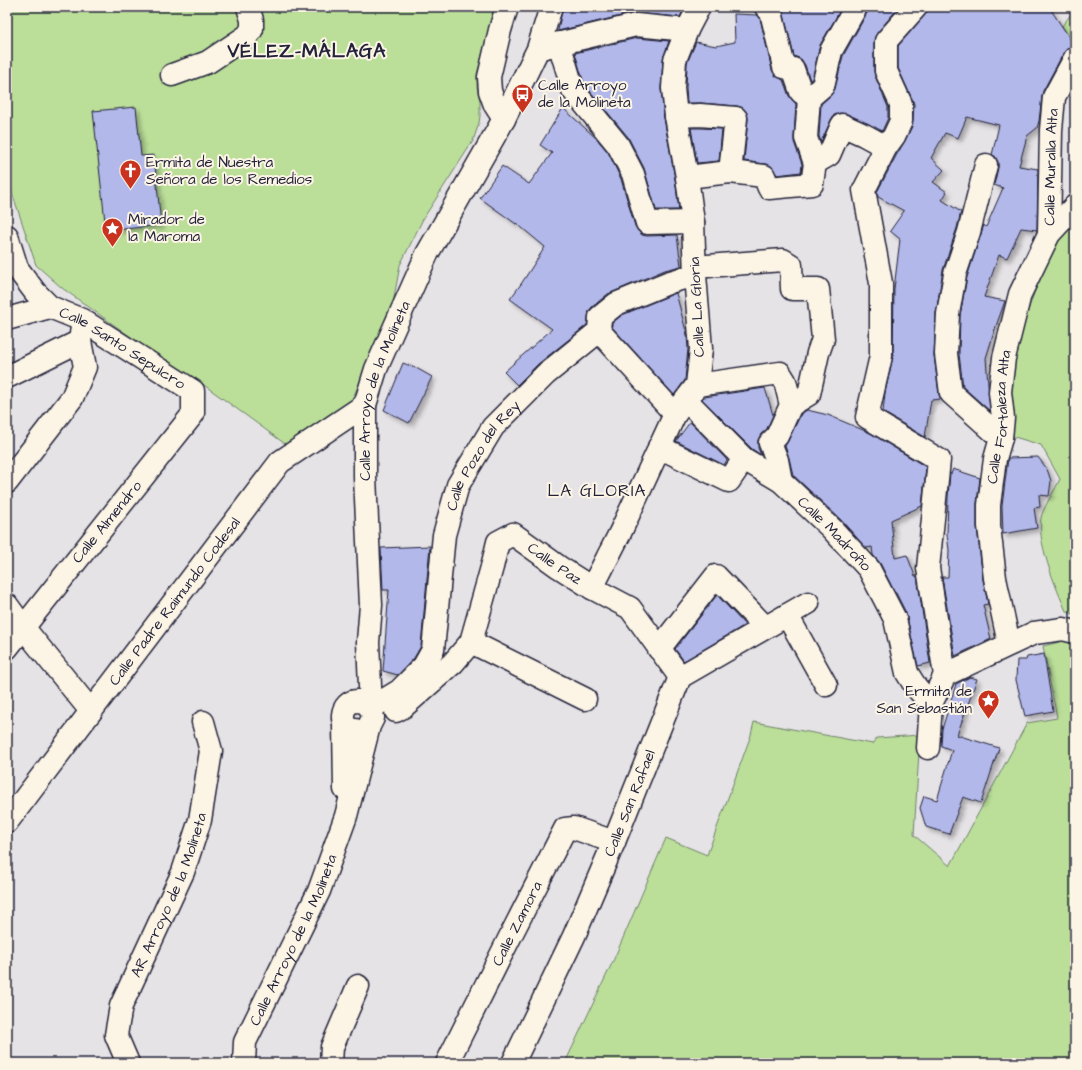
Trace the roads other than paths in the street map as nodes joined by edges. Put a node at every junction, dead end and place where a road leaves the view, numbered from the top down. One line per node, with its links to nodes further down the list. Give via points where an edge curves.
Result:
1 (248, 7): 12 (street, via 252,29 247,36 208,62)
2 (507, 7): 15 (street, via 489,77 492,98)
3 (551, 7): 10 (street, Calle Arroyo de la Molineta)
4 (699, 7): 8 (street, Calle La Gloria)
5 (766, 7): 13 (street, via 771,12 784,67 793,69 800,92)
6 (856, 7): 13 (street, via 831,51 823,86)
7 (916, 7): 16 (street, via 886,41 886,71 902,104 901,121)
8 (687, 30): 9 (street, via 636,25); 14 (street, Calle La Gloria, via 675,60 673,88)
9 (559, 43): 10 (street); 22 (street, via 573,90 618,145 633,174 647,223)
10 (538, 49): 15 (street, Calle Arroyo de la Molineta)
11 (1075, 58): 23 (street, Calle Muralla Alta, via 1054,97)
12 (172, 75)
13 (809, 98): 17 (street, via 806,138)
14 (676, 116): 19 (street, via 736,118); 20 (street, Calle La Gloria)
15 (504, 119): 34 (street, Calle Arroyo de la Molineta, via 427,254 376,369)
16 (886, 147): 17 (street, via 842,125 829,155); 53 (street, via 864,190 881,283 881,356 867,417 939,460 928,568)
17 (815, 163): 19 (street, via 812,184 769,188 764,176)
18 (986, 165): 36 (street, via 956,274 948,314 946,354 951,393)
19 (730, 172): 20 (street)
20 (687, 177): 22 (street, Calle La Gloria)
21 (1075, 206): 23 (street, Calle Fortaleza Alta)
22 (693, 222): 25 (street, Calle La Gloria)
23 (1049, 234): 36 (street, Calle Fortaleza Alta, via 1020,294 1004,358 1000,392 1003,418)
24 (7, 236): 26 (street, Calle Santo Sepulcro, via 17,268)
25 (695, 271): 29 (street, via 616,304 600,317); 33 (street, Calle La Gloria, via 701,349); 35 (street, via 782,260 791,265 792,289 818,289 823,339 810,394)
26 (50, 307): 27 (street, Calle Santo Sepulcro); 28 (street, Calle Santo Sepulcro)
27 (7, 319)
28 (82, 320): 30 (street); 32 (street, Calle Santo Sepulcro)
29 (599, 331): 33 (street, Calle Madroño); 60 (street, Calle Pozo del Rey, via 546,374 494,426 458,486 444,535 433,650 424,666)
30 (80, 341): 31 (street); 40 (street, via 85,367 72,398)
31 (7, 377)
32 (193, 391): 45 (street, Calle Almendro, via 193,414)
33 (686, 400): 35 (street, via 780,373); 37 (street, Calle La Gloria); 38 (street, Calle Madroño)
34 (365, 405): 48 (street, Calle Arroyo de la Molineta, via 365,477 371,605); 58 (street, Calle Padre Raimundo Codesal, via 280,462)
35 (792, 405): 39 (street, via 777,436 770,443)
36 (1001, 438): 50 (street, Calle Fortaleza Alta, via 995,459 989,526 995,578)
37 (659, 447): 38 (street, via 729,481); 41 (street, Calle La Gloria)
38 (744, 459): 39 (street, Calle Madroño)
39 (781, 481): 57 (street, Calle Madroño, via 831,528 869,569 895,619 907,673)
40 (7, 482)
41 (592, 588): 49 (street, Calle Paz, via 513,534 498,542); 52 (street, Calle Paz, via 630,608)
42 (808, 603): 44 (street)
43 (7, 605): 45 (street)
44 (786, 615): 46 (street); 55 (street)
45 (23, 627): 51 (street, Calle Almendro); 58 (street)
46 (765, 627): 52 (street, via 716,576); 54 (street)
47 (1075, 632): 50 (street, via 1063,629 1034,633)
48 (368, 642): 59 (street, Calle Arroyo de la Molineta); 60 (street, Calle Arroyo de la Molineta)
49 (471, 642): 56 (street); 60 (street, Calle Paz, via 453,663 403,707 386,716)
50 (1009, 644): 53 (street)
51 (7, 648)
52 (659, 649): 54 (street, Calle Paz)
53 (945, 675): 57 (street)
54 (680, 677): 65 (street, Calle San Rafael)
55 (826, 685)
56 (585, 699)
57 (931, 704): 62 (street)
58 (91, 711): 64 (street, Calle Padre Raimundo Codesal)
59 (345, 715): 60 (street, via 354,701 364,702); 63 (street, Calle Arroyo de la Molineta)
60 (371, 718): 63 (street, Calle Arroyo de la Molineta)
61 (203, 722): 67 (street, AR Arroyo de la Molineta, via 210,751 200,820 183,872 121,1006 116,1035)
62 (928, 748)
63 (346, 816): 68 (street, Calle Arroyo de la Molineta, via 319,891 245,1042)
64 (7, 822)
65 (614, 842): 70 (street, Calle Zamora, via 574,828 565,829); 71 (street, Calle San Rafael, via 574,936)
66 (358, 986): 69 (street, via 332,1047)
67 (128, 1063)
68 (244, 1063)
69 (331, 1063)
70 (447, 1063)
71 (513, 1063)

